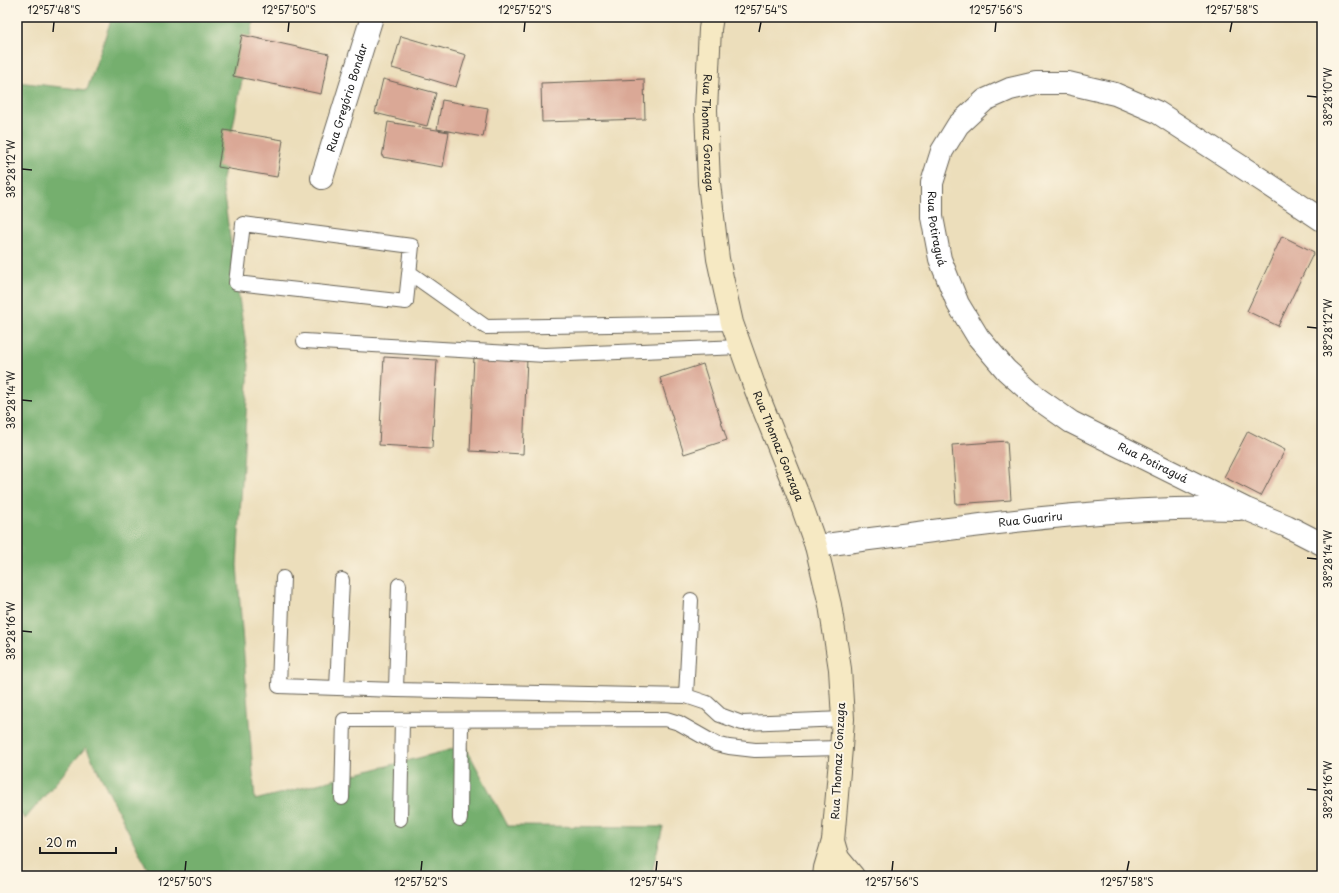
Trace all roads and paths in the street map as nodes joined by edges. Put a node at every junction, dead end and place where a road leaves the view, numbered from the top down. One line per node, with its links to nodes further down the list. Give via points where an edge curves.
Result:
1 (372, 17): 3 (street, Rua Gregório Bondar)
2 (712, 17): 6 (main road, Rua Thomaz Gonzaga, via 706,110 709,183 718,259)
3 (322, 178)
4 (1322, 220): 9 (street, Rua Potiraguá, via 1157,112 1116,94 1068,83 1036,83 1010,89 985,100 958,125 942,151 932,183 932,217 940,259 958,304 978,337 1006,370 1037,398 1071,422)
5 (410, 273): 5 (lane, via 406,302 236,283 243,224 412,246); 6 (lane, via 486,327)
6 (732, 323): 8 (main road, Rua Thomaz Gonzaga)
7 (304, 341): 8 (lane, via 545,355)
8 (740, 348): 11 (main road, Rua Thomaz Gonzaga)
9 (1246, 509): 10 (street, Rua Potiraguá); 11 (street, Rua Guariru, via 1194,508 1084,513)
10 (1322, 544)
11 (816, 546): 19 (main road, Rua Thomaz Gonzaga, via 830,605 840,669)
12 (283, 578): 16 (lane, via 279,686)
13 (342, 580): 16 (lane)
14 (399, 585): 17 (lane)
15 (691, 600): 18 (lane)
16 (337, 688): 17 (lane)
17 (396, 690): 18 (lane)
18 (686, 696): 19 (lane, via 707,703 720,715 742,723)
19 (843, 719): 22 (main road, Rua Thomaz Gonzaga)
20 (402, 720): 21 (lane); 23 (lane, via 344,720); 24 (lane)
21 (461, 720): 22 (lane, via 666,719 680,723 716,744 729,747 755,750); 25 (lane)
22 (841, 748): 26 (main road, Rua Thomaz Gonzaga)
23 (342, 798)
24 (400, 819)
25 (460, 819)
26 (833, 841): 27 (main road, Rua Thomaz Gonzaga); 28 (main road, via 838,858)
27 (824, 876)
28 (853, 876)

